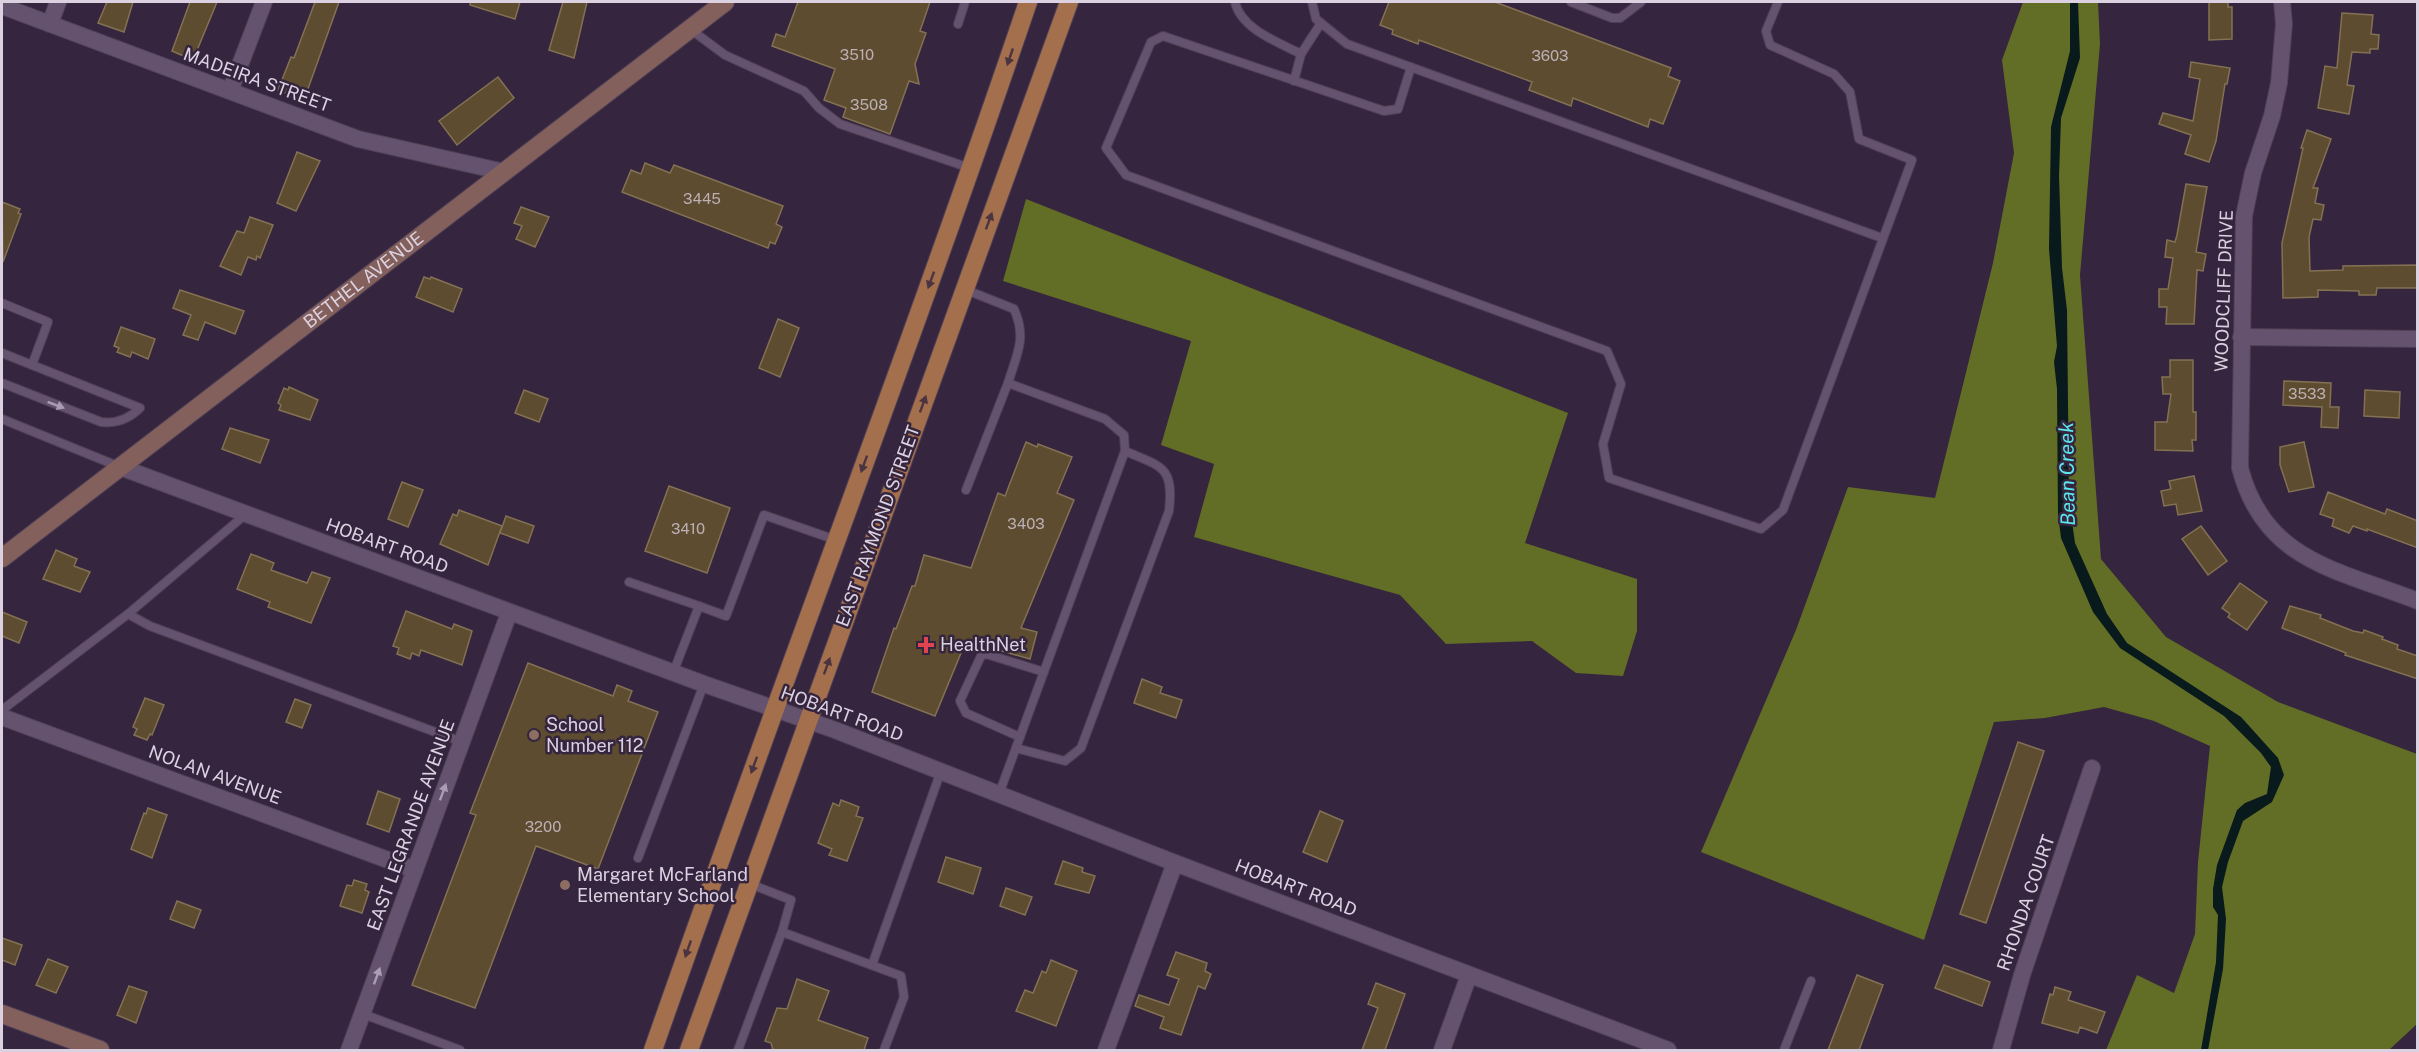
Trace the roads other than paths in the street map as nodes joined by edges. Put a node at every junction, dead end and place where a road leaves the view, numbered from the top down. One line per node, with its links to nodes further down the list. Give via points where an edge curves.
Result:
1 (58, 2): 15 (street)
2 (264, 2): 21 (street)
3 (725, 2): 17 (street, BETHEL AVENUE)
4 (965, 2): 16 (lane)
5 (1028, 2): 22 (main road, EAST RAYMOND STREET, one-way to 22)
6 (1069, 2): 25 (main road, EAST RAYMOND STREET, one-way to 6)
7 (1235, 2): 18 (lane, via 1244,19 1257,30)
8 (1312, 2): 14 (lane, via 1316,19)
9 (1571, 2): 10 (lane, via 1612,18 1620,18)
10 (1641, 2)
11 (1778, 2): 24 (lane, via 1766,32 1770,45 1834,74 1850,92 1859,140 1912,160)
12 (2282, 2): 27 (street, WOODCLIFF DRIVE, via 2279,83 2244,216)
13 (2, 6): 15 (street, MADEIRA STREET)
14 (1321, 23): 18 (lane); 19 (lane, via 1347,44)
15 (50, 24): 21 (street, MADEIRA STREET)
16 (958, 24)
17 (690, 29): 22 (lane, via 725,55 804,91 840,124); 23 (street, BETHEL AVENUE)
18 (1301, 54): 20 (lane)
19 (1411, 68): 20 (lane, via 1398,109 1384,111); 24 (lane)
20 (1294, 81): 24 (lane, via 1163,36 1151,42 1106,148 1126,175 1607,351 1621,384 1603,444 1609,478 1761,529 1783,510)
21 (230, 91): 23 (street, MADEIRA STREET, via 358,139)
22 (972, 168): 38 (main road, EAST RAYMOND STREET, one-way to 38)
23 (504, 172): 35 (street, BETHEL AVENUE)
24 (1882, 238)
25 (964, 289): 32 (lane, via 1014,309 1022,326); 51 (main road, EAST RAYMOND STREET, one-way to 25)
26 (2, 303): 30 (lane, via 48,322)
27 (2241, 337): 28 (street); 41 (street, WOODCLIFF DRIVE, via 2240,468 2256,511 2270,531 2295,552)
28 (2418, 339)
29 (2, 353): 30 (lane)
30 (32, 365): 31 (lane, one-way to 30, via 101,422 113,423 132,416 140,408)
31 (2, 383)
32 (1008, 383): 34 (lane, via 1105,418 1124,435); 36 (lane)
33 (2, 419): 35 (lane, HOBART ROAD)
34 (1125, 451): 45 (lane); 54 (lane, via 1161,466 1172,485 1169,511 1081,748 1065,761)
35 (120, 467): 37 (street, HOBART ROAD); 39 (street, BETHEL AVENUE)
36 (966, 490)
37 (246, 514): 43 (street, HOBART ROAD); 44 (lane)
38 (836, 540): 42 (lane, via 764,515 726,616); 49 (main road, EAST RAYMOND STREET)
39 (2, 558)
40 (629, 582): 42 (lane)
41 (2418, 601)
42 (699, 606): 46 (lane)
43 (509, 613): 46 (street, HOBART ROAD); 53 (street, EAST LEGRANDE AVENUE)
44 (128, 614): 48 (lane); 53 (lane, via 150,626)
45 (1044, 672): 52 (lane); 52 (lane, via 986,654 981,656 960,701 966,713)
46 (673, 673): 47 (street, HOBART ROAD)
47 (704, 684): 49 (street, HOBART ROAD); 58 (lane)
48 (2, 710)
49 (774, 710): 51 (street, HOBART ROAD); 71 (main road, EAST RAYMOND STREET, one-way to 71)
50 (2, 717): 60 (street, NOLAN AVENUE)
51 (806, 721): 56 (street, HOBART ROAD); 61 (main road, EAST RAYMOND STREET)
52 (1020, 737): 54 (lane)
53 (462, 742): 60 (street, EAST LEGRANDE AVENUE, one-way to 53)
54 (1016, 748): 57 (lane)
55 (2092, 768): 79 (street, RHONDA COURT, via 2022,975)
56 (941, 771): 57 (street, HOBART ROAD); 63 (lane)
57 (999, 794): 59 (street, HOBART ROAD)
58 (638, 858)
59 (1175, 863): 64 (street, HOBART ROAD); 75 (street)
60 (415, 870): 67 (street, EAST LEGRANDE AVENUE, one-way to 60)
61 (748, 883): 62 (lane, via 791,900); 72 (main road, EAST RAYMOND STREET)
62 (782, 932): 63 (lane); 73 (lane)
63 (872, 965): 74 (lane, via 901,976 904,997)
64 (1469, 975): 76 (street); 77 (street, HOBART ROAD)
65 (1811, 981): 78 (lane)
66 (2, 1014): 68 (street)
67 (363, 1014): 69 (street, EAST LEGRANDE AVENUE); 70 (lane)
68 (100, 1050)
69 (350, 1050)
70 (460, 1050)
71 (653, 1050)
72 (689, 1050)
73 (738, 1050)
74 (885, 1050)
75 (1106, 1050)
76 (1442, 1050)
77 (1668, 1050)
78 (1784, 1050)
79 (2001, 1050)

